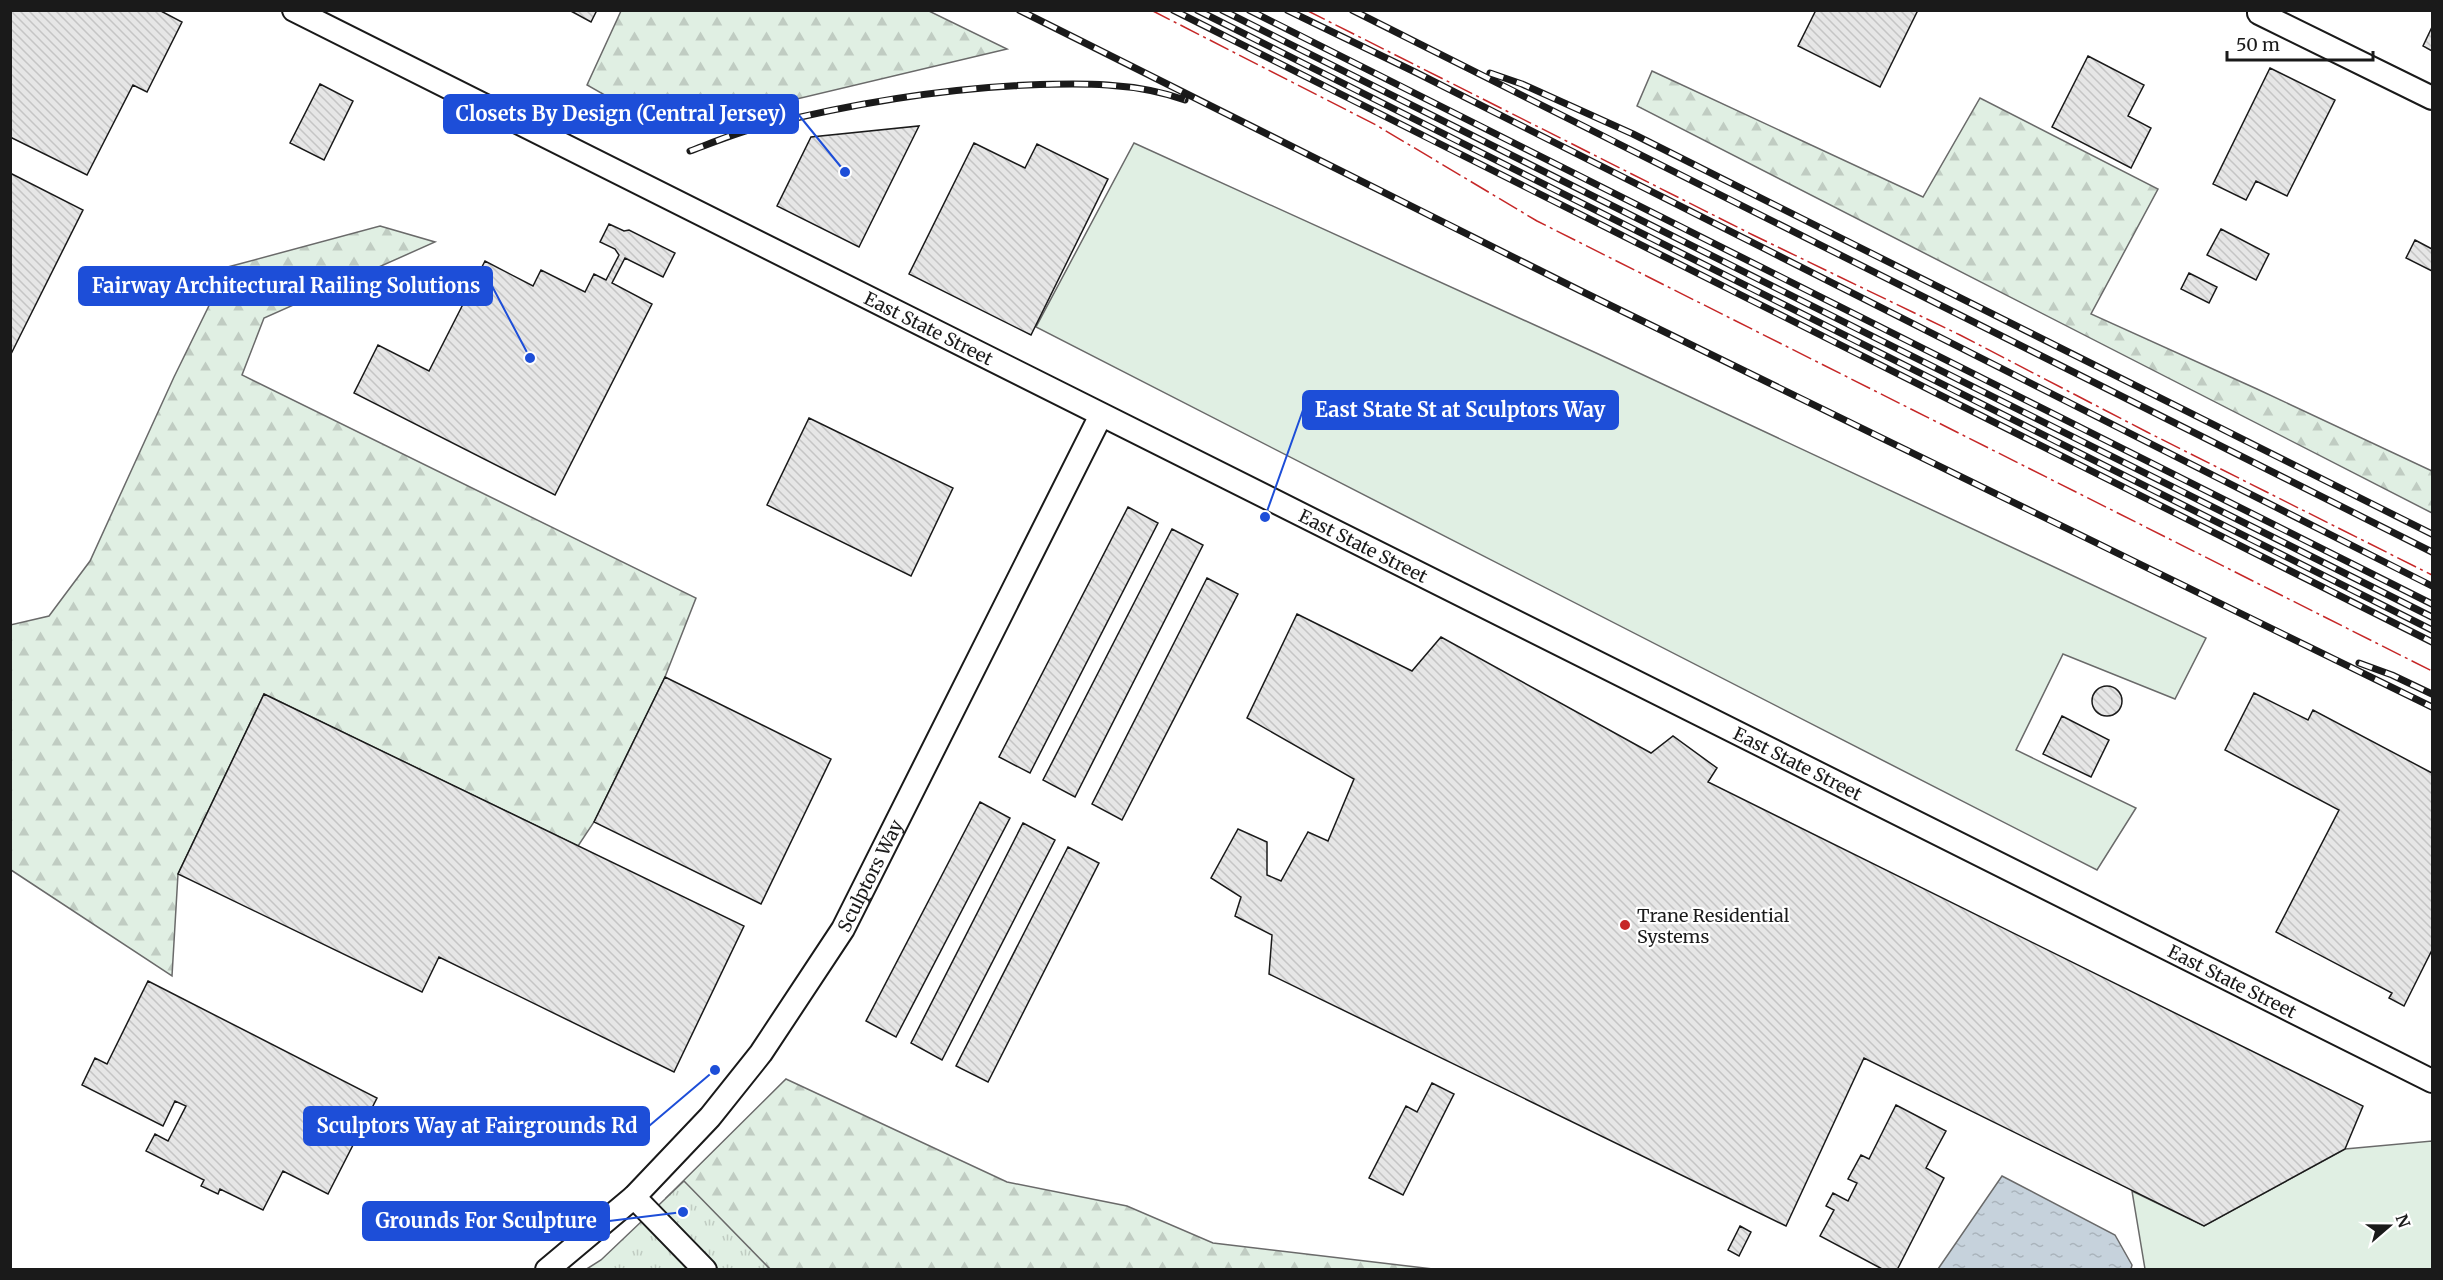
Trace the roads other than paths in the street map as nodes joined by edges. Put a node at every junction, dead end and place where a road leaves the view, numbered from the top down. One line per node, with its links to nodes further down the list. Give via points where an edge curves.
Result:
1 (294, 10): 4 (street, East State Street)
2 (2260, 10): 3 (street, via 2259,13)
3 (2433, 99)
4 (1101, 415): 5 (street, East State Street); 6 (street, Sculptors Way, via 843,929 761,1053 710,1117)
5 (2433, 1082)
6 (634, 1197): 7 (street, Sculptors Way); 8 (street)
7 (547, 1269)
8 (705, 1269)

